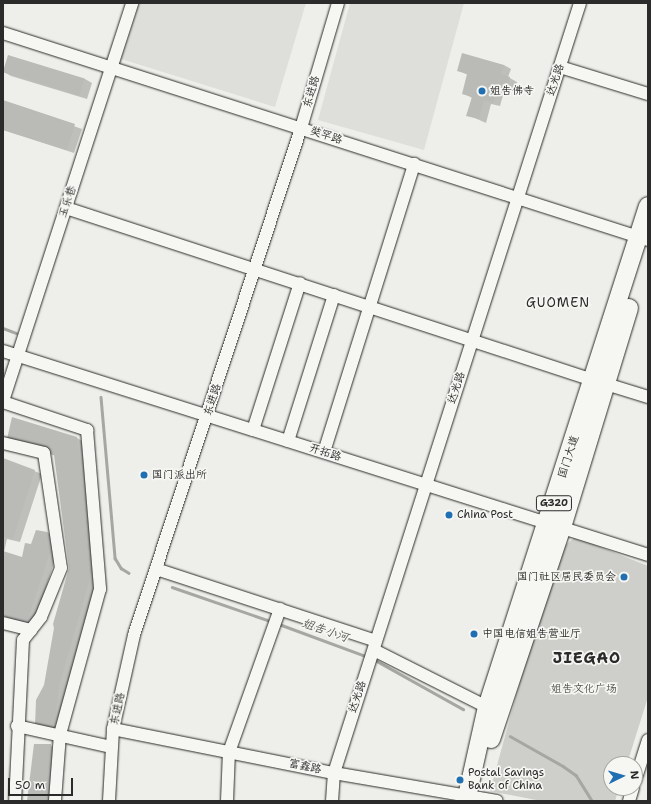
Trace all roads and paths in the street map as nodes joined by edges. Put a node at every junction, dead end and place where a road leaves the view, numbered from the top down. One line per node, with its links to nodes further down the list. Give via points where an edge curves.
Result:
1 (132, 3): 5 (street, 玉乐巷)
2 (338, 3): 8 (street, 东进路)
3 (580, 3): 6 (street, 达光路)
4 (3, 32): 5 (street, 奘罕路)
5 (111, 67): 8 (street, 奘罕路); 12 (street, 玉乐巷)
6 (560, 67): 7 (street); 10 (street, 达光路)
7 (648, 94)
8 (301, 128): 9 (street, 奘罕路); 14 (street, 东进路)
9 (414, 164): 10 (street, 奘罕路); 17 (street)
10 (518, 198): 13 (street, 奘罕路); 18 (street, 达光路)
11 (648, 206): 13 (highway, 国门大道 / G320)
12 (66, 208): 14 (street); 20 (street, 玉乐巷)
13 (645, 240): 21 (highway, 国门大道 / G320)
14 (255, 269): 15 (street); 24 (street, 东进路)
15 (300, 283): 16 (street); 25 (street)
16 (334, 295): 17 (street); 26 (street)
17 (370, 306): 18 (street); 28 (street)
18 (473, 340): 21 (street); 29 (street, 达光路)
19 (3, 351): 20 (street, 开拓路)
20 (18, 356): 23 (street, 玉乐巷); 24 (street, 开拓路)
21 (599, 382): 22 (street); 30 (highway, 国门大道 / G320)
22 (648, 397)
23 (3, 402): 40 (street, via 87,430 100,589)
24 (208, 416): 25 (street, 开拓路); 32 (street, 东进路)
25 (253, 430): 26 (street, 开拓路)
26 (288, 441): 28 (street, 开拓路)
27 (3, 443): 35 (street, via 44,453 54,513 61,568 41,617)
28 (324, 452): 29 (street, 开拓路)
29 (426, 485): 30 (street, 开拓路); 36 (street, 达光路)
30 (554, 525): 31 (street, 开拓路); 37 (highway, 国门大道 / G320); 46 (highway, 国门大道 / G320)
31 (648, 555)
32 (156, 569): 33 (street); 39 (street, 东进路, via 134,635)
33 (277, 619): 36 (street); 43 (street)
34 (3, 623): 35 (street)
35 (31, 630): 38 (street, via 23,640)
36 (373, 652): 37 (street); 45 (street, 达光路)
37 (488, 707): 46 (highway, 国门大道 / G320)
38 (17, 726): 40 (street); 47 (street)
39 (113, 729): 42 (street, 东进路); 43 (street, 富鑫路)
40 (60, 734): 42 (street); 48 (street)
41 (648, 740): 44 (street)
42 (111, 747): 49 (street, 东进路)
43 (229, 752): 45 (street, 富鑫路); 50 (street)
44 (643, 756)
45 (334, 773): 46 (street, 富鑫路); 51 (street, 达光路)
46 (473, 798): 52 (street, 富鑫路)
47 (15, 801)
48 (55, 801)
49 (109, 801)
50 (227, 801)
51 (332, 801)
52 (497, 801)

